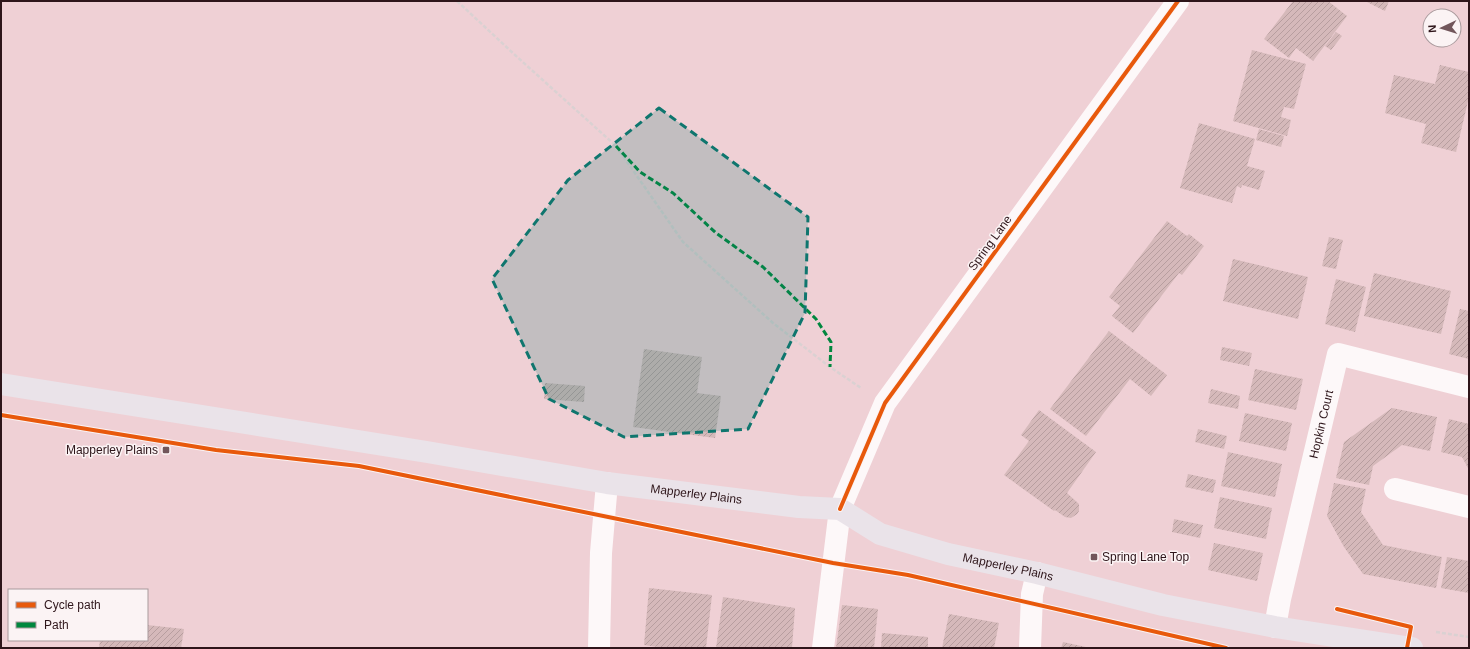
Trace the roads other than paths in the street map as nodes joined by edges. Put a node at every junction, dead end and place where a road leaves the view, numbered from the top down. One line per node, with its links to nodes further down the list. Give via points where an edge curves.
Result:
1 (1178, 1): 7 (street, Spring Lane, via 885,403)
2 (1, 384): 4 (main road, Mapperley Plains)
3 (1469, 387): 9 (street, Hopkin Court, via 1338,354)
4 (608, 483): 7 (main road, Mapperley Plains, via 799,507); 10 (street, via 601,553)
5 (1395, 489): 6 (street)
6 (1469, 507)
7 (840, 509): 8 (main road, Mapperley Plains, via 880,534 948,554); 11 (street, Spring Lane)
8 (1037, 573): 9 (main road, Mapperley Plains, via 1163,605); 12 (street, via 1032,594)
9 (1275, 627): 13 (main road, Mapperley Plains)
10 (599, 648)
11 (823, 648)
12 (1030, 648)
13 (1412, 648)

